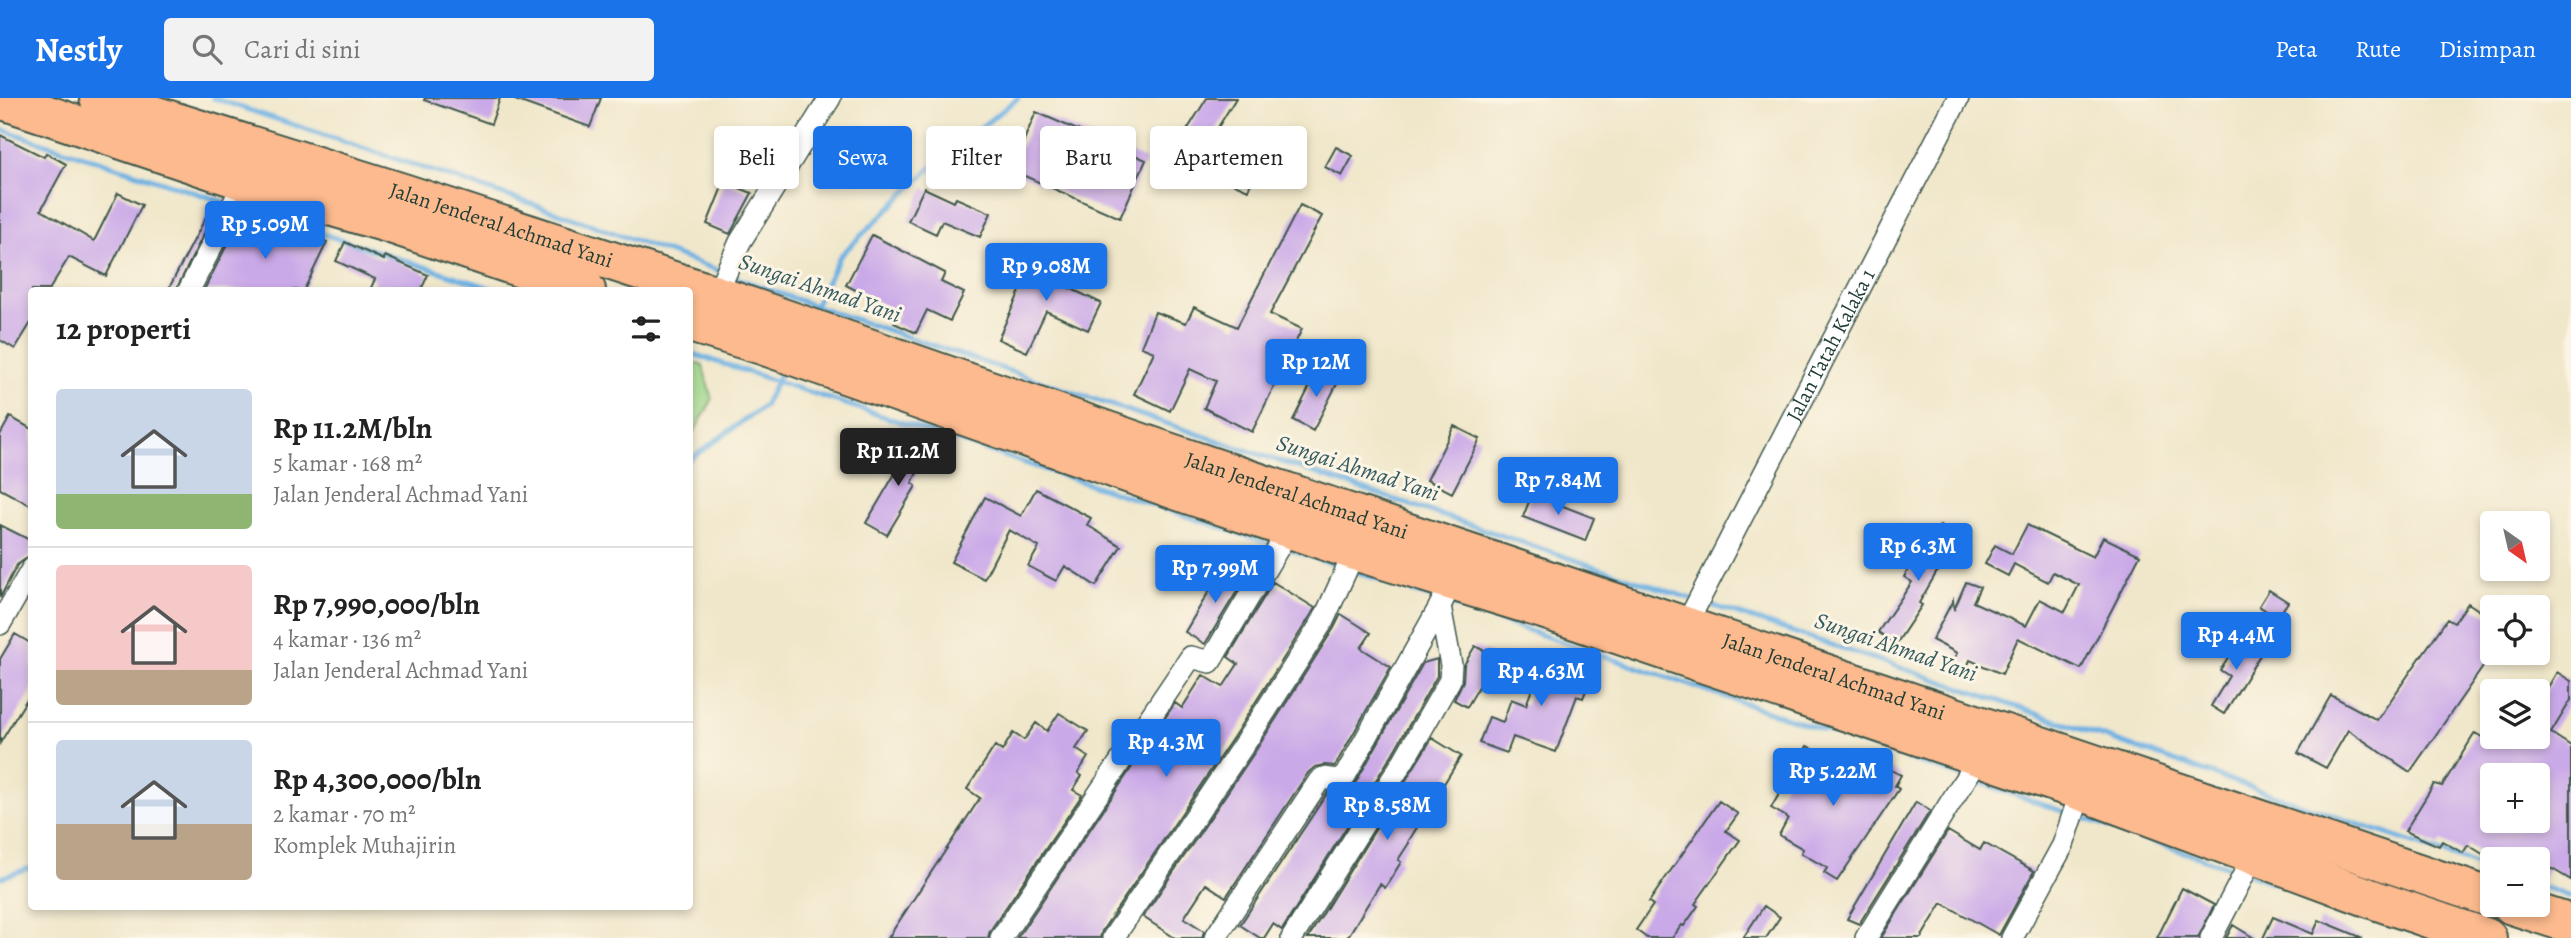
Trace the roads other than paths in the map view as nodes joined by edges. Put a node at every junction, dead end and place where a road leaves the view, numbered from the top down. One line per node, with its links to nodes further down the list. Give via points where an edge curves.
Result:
1 (100, 98): 5 (highway, Jalan Jenderal Achmad Yani)
2 (830, 98): 8 (street, via 740,242)
3 (1958, 98): 20 (street, Jalan Tatah Kalaka 1)
4 (0, 99): 5 (highway, Jalan Jenderal Achmad Yani)
5 (140, 128): 6 (highway, Jalan Jenderal Achmad Yani); 7 (highway, Jalan Jenderal Achmad Yani)
6 (237, 196): 7 (highway, Jalan Jenderal Achmad Yani); 10 (street)
7 (397, 209): 8 (highway, Jalan Jenderal Achmad Yani); 9 (highway, Jalan Jenderal Achmad Yani)
8 (722, 280): 13 (highway, Jalan Jenderal Achmad Yani)
9 (529, 282): 11 (highway, Jalan Jenderal Achmad Yani)
10 (191, 287)
11 (565, 287)
12 (693, 323): 13 (highway, Jalan Jenderal Achmad Yani)
13 (772, 331): 14 (highway, Jalan Jenderal Achmad Yani)
14 (854, 360): 15 (highway, Jalan Jenderal Achmad Yani); 19 (highway, Jalan Jenderal Achmad Yani, via 942,375)
15 (1284, 540): 16 (highway, Jalan Jenderal Achmad Yani); 28 (street, via 1210,662 1191,657)
16 (1350, 564): 18 (highway, Jalan Jenderal Achmad Yani); 29 (street, via 1323,621)
17 (28, 576): 21 (street)
18 (1446, 594): 19 (highway, Jalan Jenderal Achmad Yani); 30 (street, via 1345,776 1319,780); 31 (street, via 1450,680)
19 (1549, 596): 20 (highway, Jalan Jenderal Achmad Yani); 22 (highway, Jalan Jenderal Achmad Yani)
20 (1695, 609): 24 (highway, Jalan Jenderal Achmad Yani, via 2108,770)
21 (0, 624)
22 (1975, 764): 23 (highway, Jalan Jenderal Achmad Yani); 32 (street)
23 (2081, 791): 24 (highway, Jalan Jenderal Achmad Yani); 33 (street, via 2063,845)
24 (2235, 836): 25 (highway, Jalan Jenderal Achmad Yani); 34 (street); 35 (highway, Jalan Jenderal Achmad Yani, via 2378,901)
25 (2480, 895)
26 (2549, 917): 27 (highway)
27 (2571, 924)
28 (1001, 938)
29 (1113, 938)
30 (1215, 938)
31 (1292, 938)
32 (1866, 938)
33 (2012, 938)
34 (2211, 938)
35 (2487, 938)

